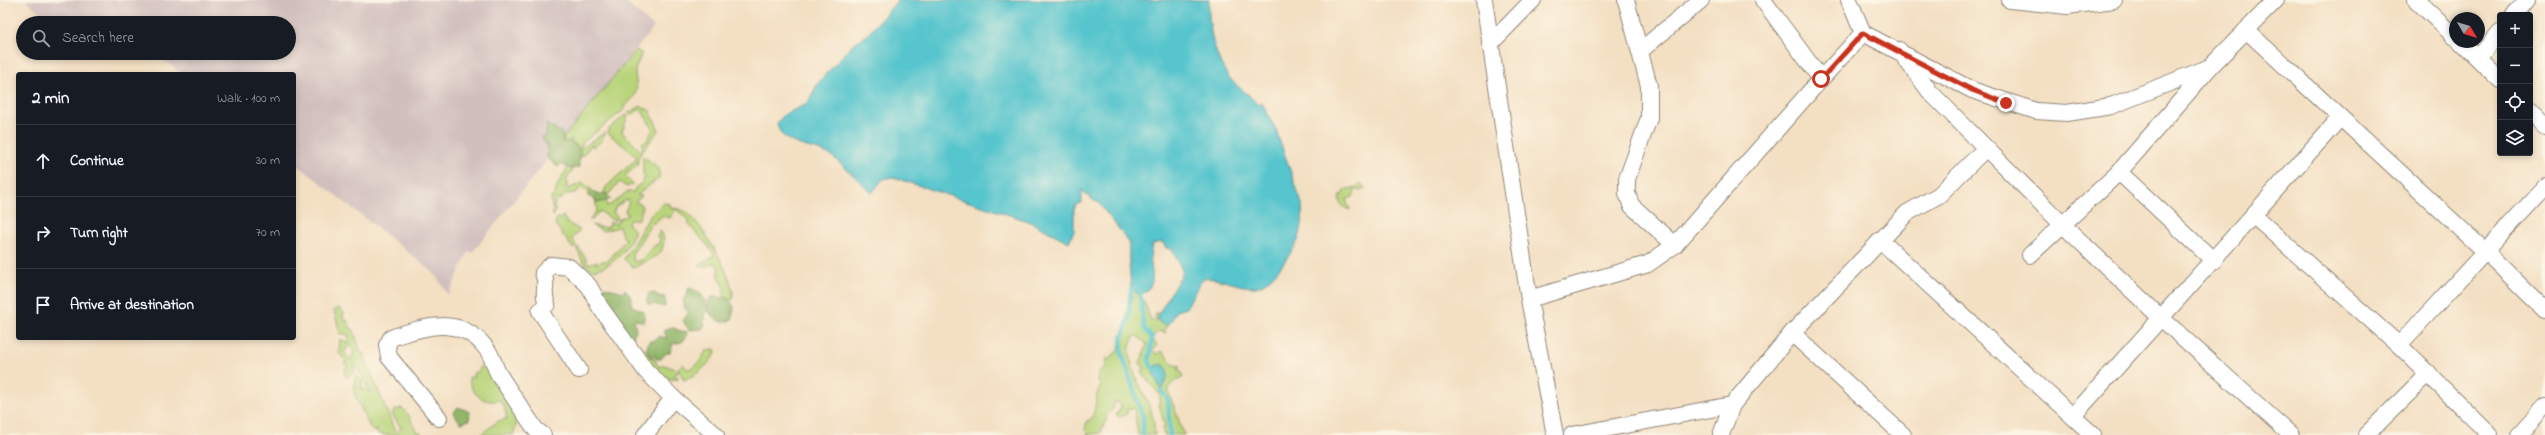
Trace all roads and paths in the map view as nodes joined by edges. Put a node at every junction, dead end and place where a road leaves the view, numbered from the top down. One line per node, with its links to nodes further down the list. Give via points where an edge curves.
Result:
1 (1484, 0): 17 (street)
2 (1533, 0): 17 (street)
3 (1700, 0): 20 (street)
4 (1763, 0): 24 (street)
5 (1849, 0): 15 (street)
6 (2010, 0): 7 (street, via 2067,6)
7 (2114, 0)
8 (2276, 0): 13 (street)
9 (2416, 0): 14 (street)
10 (2527, 0): 12 (street)
11 (1625, 1): 20 (street)
12 (2517, 12)
13 (2246, 30): 22 (street); 26 (street)
14 (2449, 30)
15 (1863, 33): 19 (street); 24 (street)
16 (2497, 36): 21 (street)
17 (1490, 44): 38 (street)
18 (2467, 48): 21 (street)
19 (1899, 50): 22 (street, via 1972,90 2036,111 2067,113 2111,106); 28 (street, via 1930,92)
20 (1640, 51): 34 (street, via 1649,86 1649,118 1627,179 1627,193 1631,205)
21 (2478, 58): 23 (street)
22 (2210, 67): 29 (street)
23 (2497, 77)
24 (1821, 79): 34 (street)
25 (2533, 113): 27 (street)
26 (2340, 118): 31 (street); 35 (street)
27 (2545, 126)
28 (1986, 148): 32 (street); 33 (street, via 1946,189 1906,213)
29 (2119, 172): 32 (street); 37 (street)
30 (2545, 187): 35 (street)
31 (2254, 216): 37 (street); 42 (street)
32 (2063, 225): 36 (street); 40 (street)
33 (1880, 240): 41 (street); 48 (street)
34 (1675, 245): 38 (street, via 1648,264)
35 (2486, 253): 39 (street); 42 (street)
36 (2030, 255)
37 (2214, 260): 40 (street)
38 (1529, 299): 54 (street)
39 (2545, 310)
40 (2160, 317): 48 (street); 59 (street)
41 (1792, 333): 46 (street); 57 (street)
42 (2400, 345): 44 (street)
43 (580, 370): 45 (street, via 540,311 547,304 543,294 546,281 543,273 551,265 569,267 589,286 627,346 646,371)
44 (2429, 374): 60 (street); 61 (street)
45 (673, 398): 52 (street); 53 (street)
46 (1732, 405): 55 (street); 56 (street)
47 (2545, 407): 50 (street)
48 (2073, 416): 58 (street)
49 (440, 418): 51 (street, via 389,357 387,345 391,338 433,325 445,325 472,334 487,349 498,372 536,430)
50 (2526, 433)
51 (543, 435)
52 (645, 435)
53 (716, 435)
54 (1555, 435)
55 (1572, 435)
56 (1721, 435)
57 (1904, 435)
58 (2093, 435)
59 (2291, 435)
60 (2366, 435)
61 (2490, 435)

